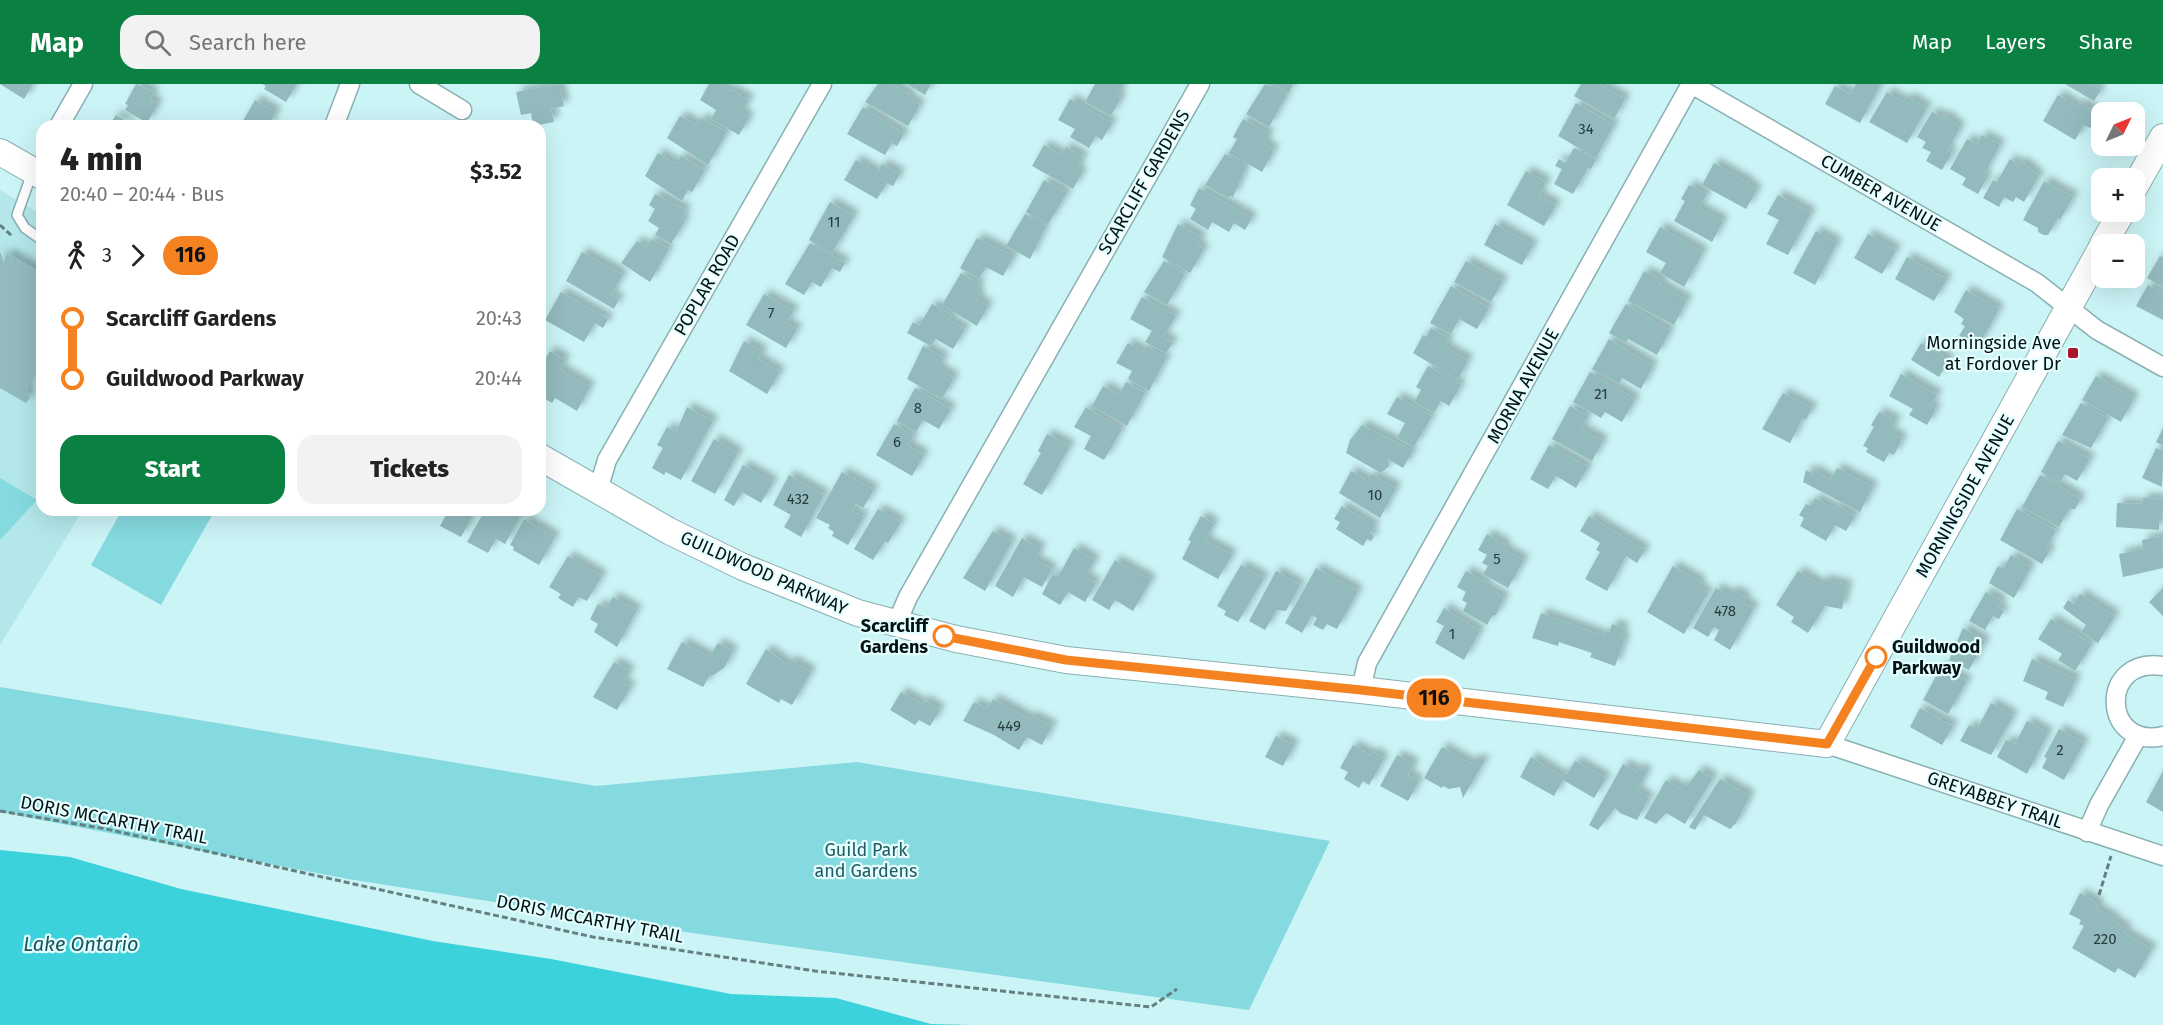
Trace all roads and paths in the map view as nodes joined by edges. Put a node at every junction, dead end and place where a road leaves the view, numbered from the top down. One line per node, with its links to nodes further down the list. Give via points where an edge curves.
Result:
1 (83, 84): 8 (street)
2 (350, 84): 9 (street)
3 (419, 84): 7 (street)
4 (822, 84): 20 (street, POPLAR ROAD, via 607,460)
5 (1200, 84): 21 (street, SCARCLIFF GARDENS, via 908,597)
6 (1691, 84): 17 (street, CUMBER AVENUE, via 2037,283); 23 (street, MORNA AVENUE, via 1367,663)
7 (462, 110)
8 (62, 120)
9 (336, 120)
10 (2163, 138): 13 (street)
11 (0, 152): 12 (street)
12 (36, 167)
13 (2145, 169)
14 (36, 172): 15 (lane, via 23,192 17,215)
15 (36, 236)
16 (2091, 266): 17 (street, MORNINGSIDE AVENUE)
17 (2069, 306): 18 (street, CUMBER AVENUE, via 2097,330); 26 (street, MORNINGSIDE AVENUE)
18 (2163, 367)
19 (546, 460): 20 (street, GUILDWOOD PARKWAY)
20 (598, 489): 21 (street, GUILDWOOD PARKWAY, via 669,531 743,567)
21 (896, 625): 23 (street, GUILDWOOD PARKWAY, via 1066,660)
22 (2163, 666): 24 (street, via 2152,664 2130,672 2116,690 2117,713 2122,723)
23 (1361, 690): 26 (street, GUILDWOOD PARKWAY)
24 (2138, 736): 25 (street); 28 (street)
25 (2163, 736)
26 (1827, 744): 28 (street, GREYABBEY TRAIL)
27 (0, 811): 32 (path, DORIS MCCARTHY TRAIL, via 106,829 593,937 815,971 1151,1007)
28 (2087, 832): 29 (street, GREYABBEY TRAIL)
29 (2116, 841): 30 (street, GREYABBEY TRAIL); 31 (path)
30 (2163, 856)
31 (2099, 895)
32 (1177, 989)

